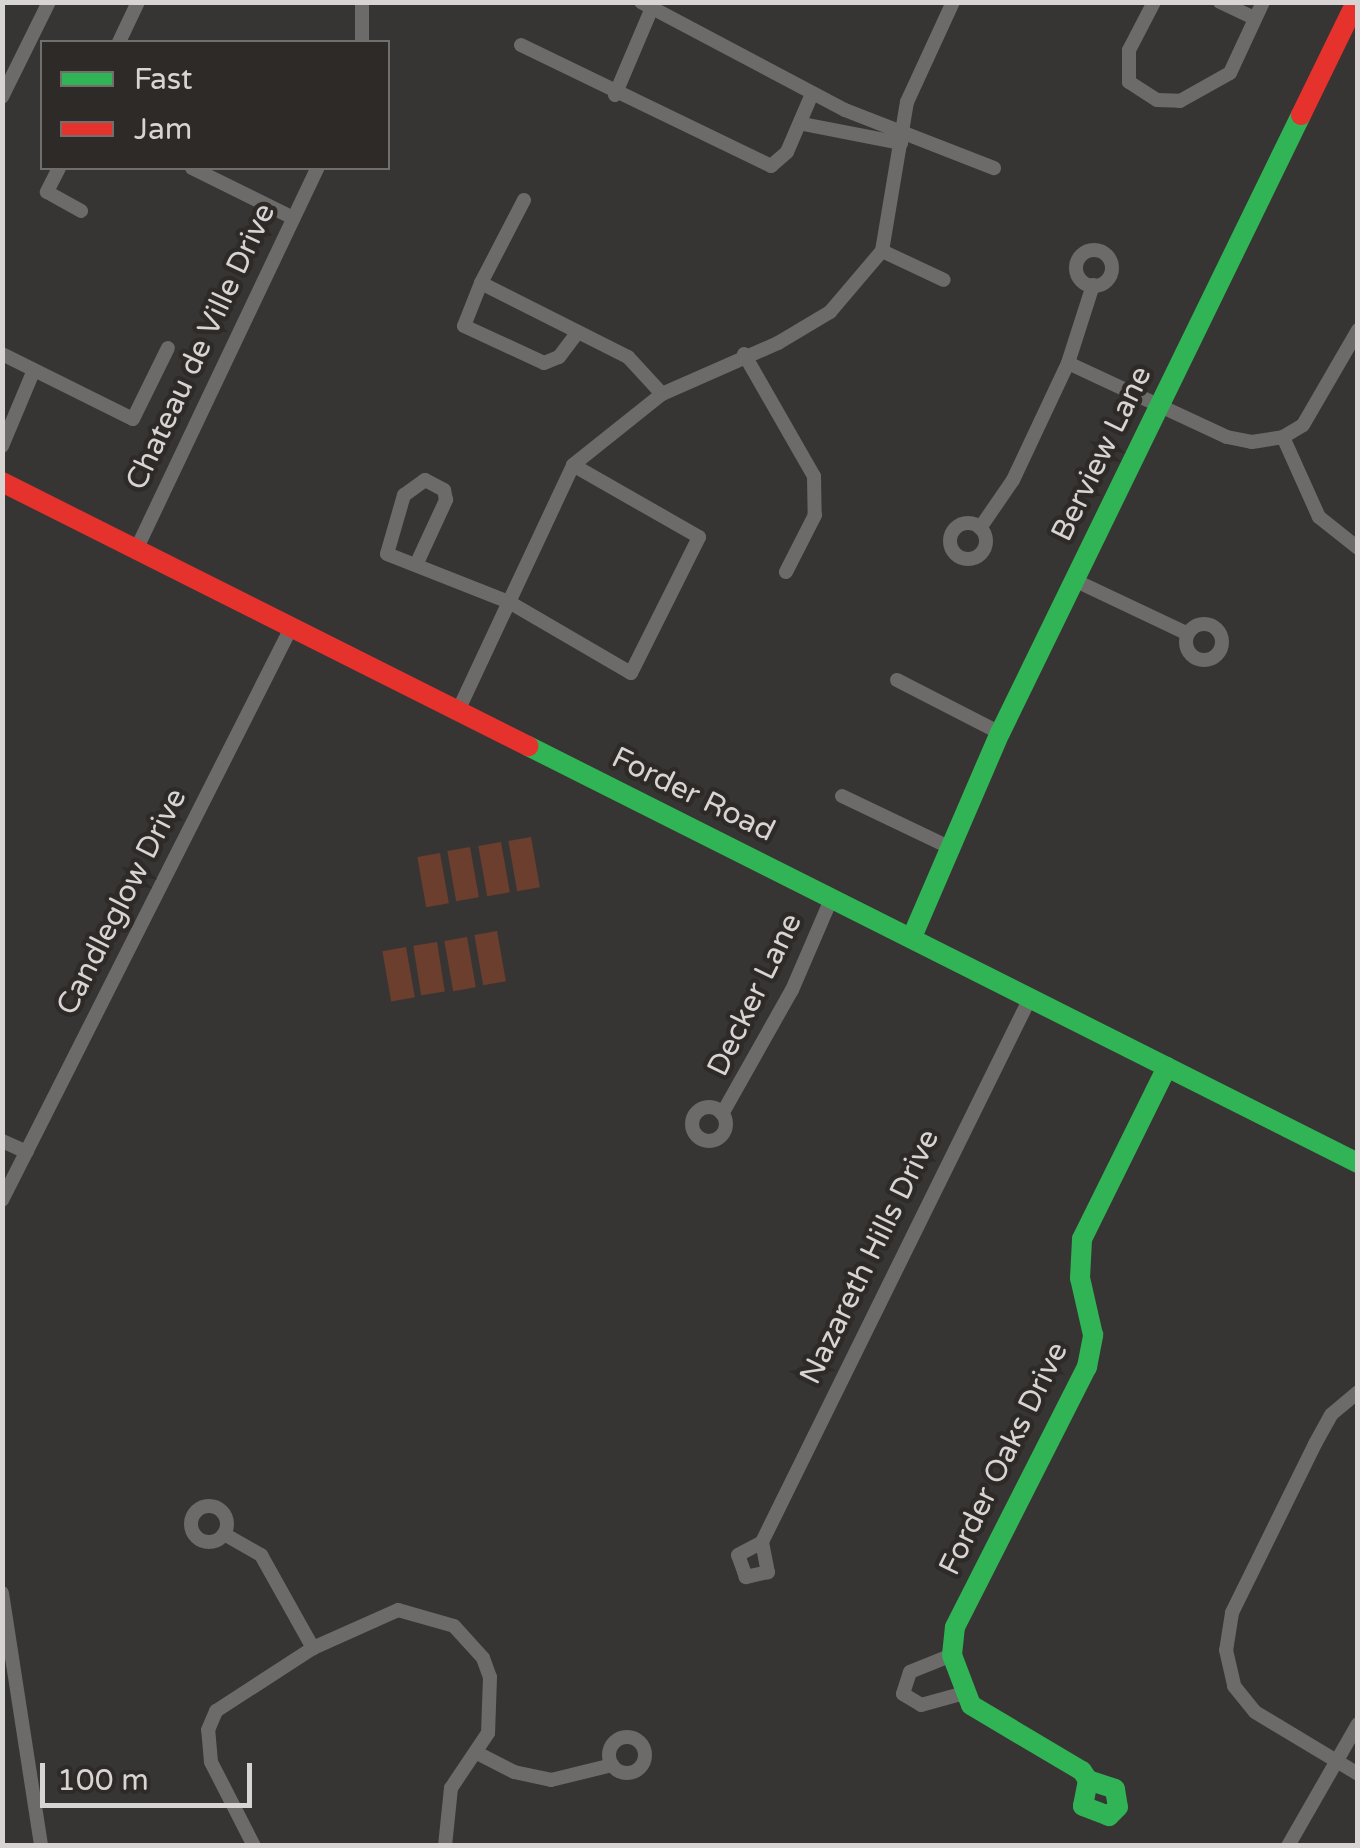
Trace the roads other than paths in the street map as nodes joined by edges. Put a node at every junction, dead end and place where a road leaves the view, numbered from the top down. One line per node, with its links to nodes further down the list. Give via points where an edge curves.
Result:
1 (49, 2): 16 (street)
2 (138, 2): 11 (street)
3 (362, 2): 12 (street)
4 (953, 2): 18 (street, via 907,102)
5 (1154, 2): 10 (street, via 1127,66 1129,82 1156,100 1180,101 1230,73)
6 (1220, 2): 10 (street)
7 (1262, 2): 10 (street)
8 (1356, 2): 38 (street, Berview Lane)
9 (647, 5): 14 (street); 15 (street)
10 (1255, 18)
11 (120, 40)
12 (362, 40)
13 (521, 45): 14 (street)
14 (614, 94): 17 (street, via 771,166 788,152)
15 (812, 94): 17 (street); 18 (street)
16 (2, 97)
17 (803, 124): 18 (street)
18 (902, 136): 19 (street); 26 (street)
19 (994, 168)
20 (57, 170): 24 (street, via 46,192)
21 (196, 170): 25 (street)
22 (316, 170): 25 (street, Chateau de Ville Drive)
23 (524, 200): 28 (street)
24 (80, 211)
25 (293, 218): 45 (street, Chateau de Ville Drive)
26 (882, 251): 27 (street); 34 (street, via 830,312 778,343)
27 (944, 280)
28 (481, 284): 31 (street); 31 (street, via 464,326 544,363 559,357)
29 (1092, 285): 35 (street)
30 (1358, 330): 39 (street, via 1303,425)
31 (578, 332): 37 (street, via 628,357)
32 (168, 348): 36 (street, via 133,419)
33 (2, 354): 36 (street)
34 (744, 354): 37 (street); 47 (street, via 814,476 815,515)
35 (1068, 363): 38 (street); 43 (street, via 1014,480)
36 (34, 370): 40 (street)
37 (662, 394): 41 (street)
38 (1159, 406): 39 (street, via 1227,438); 48 (street, Berview Lane)
39 (1283, 437): 44 (street, via 1312,506)
40 (2, 446)
41 (572, 464): 49 (street); 49 (street, via 700,537 632,673)
42 (2, 482): 45 (street, Forder Road)
43 (980, 528)
44 (1358, 548)
45 (136, 550): 50 (street, Forder Road)
46 (416, 565): 46 (street, via 387,554 404,495 425,480 444,490 446,500); 49 (street)
47 (786, 572)
48 (1074, 580): 51 (street); 54 (street, Berview Lane)
49 (509, 602): 53 (street)
50 (291, 628): 53 (street, Forder Road); 63 (street, Candleglow Drive)
51 (1188, 634)
52 (896, 680): 54 (street)
53 (457, 713): 57 (street, Forder Road)
54 (1000, 733): 56 (street, Berview Lane)
55 (842, 796): 56 (street)
56 (953, 848): 58 (street, Berview Lane)
57 (832, 897): 58 (street, Forder Road); 61 (street, Decker Lane, via 792,990)
58 (912, 937): 59 (street, Forder Road)
59 (1030, 998): 60 (street, Forder Road); 68 (street, Nazareth Hills Drive)
60 (1167, 1067): 64 (street, Forder Road); 71 (street, Forder Oaks Drive, via 1082,1239 1080,1278 1093,1335 1086,1366 955,1628)
61 (722, 1114)
62 (2, 1140): 63 (street)
63 (27, 1152): 65 (street, Candleglow Drive)
64 (1358, 1163)
65 (2, 1200)
66 (1358, 1392): 75 (street, via 1331,1415 1315,1444 1232,1613 1226,1650 1234,1686 1256,1712)
67 (224, 1534): 70 (street, via 261,1555)
68 (762, 1542)
69 (2, 1594): 79 (street)
70 (314, 1648): 74 (street, via 398,1610 454,1626 483,1658 490,1677 494,1706); 80 (street, via 229,1698 208,1730 211,1762)
71 (952, 1655): 72 (street); 72 (street, via 910,1672 903,1694 921,1705)
72 (965, 1693): 78 (street, via 990,1721)
73 (1358, 1724): 75 (street)
74 (480, 1754): 76 (street, via 514,1772 551,1780); 81 (street, via 452,1788)
75 (1335, 1761): 77 (street); 82 (street)
76 (612, 1765)
77 (1358, 1774)
78 (1088, 1780)
79 (41, 1846)
80 (254, 1846)
81 (444, 1846)
82 (1288, 1846)

